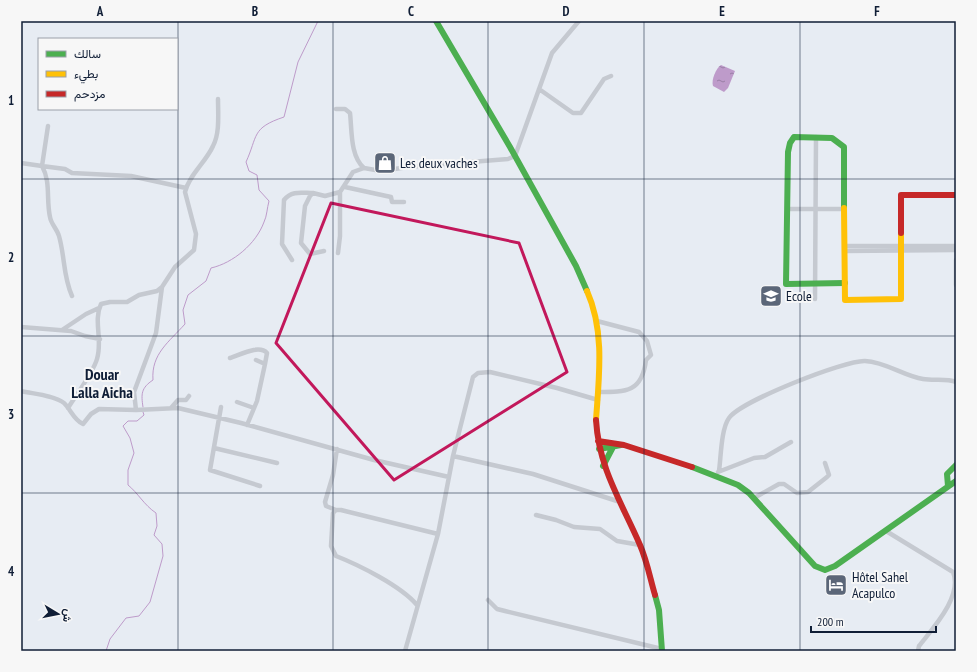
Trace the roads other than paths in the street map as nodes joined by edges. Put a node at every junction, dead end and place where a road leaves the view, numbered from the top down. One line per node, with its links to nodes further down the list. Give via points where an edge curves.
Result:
1 (436, 21): 9 (main road)
2 (579, 21): 4 (street, via 552,53)
3 (611, 76): 4 (street, via 604,79 581,113 573,113)
4 (538, 89): 9 (street)
5 (218, 99): 14 (street, via 214,145)
6 (336, 109): 12 (street, via 345,109 350,113 355,150)
7 (48, 126): 11 (street)
8 (816, 137): 19 (main road, via 797,136 790,143); 20 (street); 21 (main road, via 835,139 844,147)
9 (515, 156): 12 (street, via 508,159 381,171); 39 (main road, via 576,266 593,304)
10 (21, 163): 11 (street)
11 (42, 166): 14 (street, via 65,169 72,173 131,176); 36 (street, via 48,178 50,220 59,234 67,284)
12 (364, 168): 13 (street, via 353,172)
13 (344, 187): 15 (street); 18 (street, via 391,196 392,202)
14 (186, 188): 35 (street, via 196,242 194,250 176,267)
15 (340, 192): 16 (street, via 325,196); 29 (street)
16 (313, 193): 28 (street, via 306,206 302,242 310,254); 30 (street, via 298,192 284,200 282,244)
17 (956, 195): 26 (main road, via 901,194)
18 (404, 202)
19 (789, 209): 20 (street); 33 (main road, via 786,284)
20 (816, 209): 21 (street); 22 (street)
21 (844, 209): 25 (main road)
22 (816, 246): 23 (street); 33 (street)
23 (822, 246)
24 (956, 246): 26 (street)
25 (845, 248): 26 (street); 32 (main road)
26 (901, 248): 27 (street); 32 (main road, via 901,299 845,300)
27 (956, 250)
28 (324, 251)
29 (338, 253)
30 (292, 260)
31 (956, 260): 34 (street)
32 (845, 283): 33 (main road)
33 (816, 284): 37 (street)
34 (956, 285)
35 (162, 287): 38 (street, via 127,302 110,302 101,304); 56 (street, via 156,333 134,392)
36 (72, 296)
37 (815, 299)
38 (98, 308): 41 (street); 42 (street)
39 (597, 321): 48 (main road, via 600,357); 48 (street, via 639,332 647,341 651,355 646,360 642,379 632,388 620,392)
40 (21, 327): 41 (street)
41 (62, 330): 42 (street)
42 (100, 339): 53 (street, via 97,360)
43 (230, 358): 45 (street, via 262,349 267,353)
44 (256, 360): 45 (street)
45 (265, 364): 55 (street)
46 (956, 382): 72 (street, via 914,377 898,369 865,361 836,367 762,396 731,415 725,426)
47 (21, 391): 53 (street, via 56,399)
48 (598, 392): 50 (main road)
49 (189, 396): 54 (street, via 186,400 178,400)
50 (598, 400): 59 (main road); 66 (street, via 490,372 478,373 473,377)
51 (237, 402): 55 (street)
52 (221, 407): 57 (street)
53 (68, 408): 56 (street, via 76,420 83,424 99,409)
54 (171, 408): 56 (street); 57 (street)
55 (254, 408): 58 (street)
56 (136, 410)
57 (219, 419): 58 (street); 63 (street)
58 (247, 425): 64 (street)
59 (597, 432): 60 (main road); 62 (main road)
60 (598, 441): 62 (main road); 65 (main road)
61 (792, 442): 72 (street, via 765,457 754,458)
62 (612, 444): 65 (main road); 70 (main road); 73 (main road)
63 (214, 448): 68 (street); 76 (street, via 210,470)
64 (336, 449): 74 (street); 80 (street, via 333,475 325,502 326,506)
65 (599, 450): 70 (main road)
66 (453, 456): 74 (street); 79 (street, via 533,474)
67 (956, 459): 71 (main road)
68 (277, 463)
69 (824, 463): 78 (street, via 829,475 808,492 797,492 784,484 779,484)
70 (603, 466): 79 (main road)
71 (954, 467): 77 (main road, via 946,476)
72 (719, 471): 73 (street)
73 (711, 474): 78 (main road, via 738,485)
74 (449, 478): 83 (street)
75 (956, 481): 77 (main road)
76 (260, 486)
77 (948, 486): 82 (main road)
78 (754, 498): 82 (main road, via 812,563 821,569 835,566)
79 (618, 501): 84 (main road)
80 (336, 510): 83 (street); 86 (street, via 333,513 331,546 336,556 354,562 371,572 411,598)
81 (536, 515): 84 (street, via 574,527 600,529 617,540)
82 (886, 530): 89 (street, via 953,572 956,578 950,603)
83 (438, 534): 86 (street)
84 (640, 545): 87 (main road, via 659,610)
85 (488, 600): 87 (street, via 497,609)
86 (417, 605): 88 (street)
87 (662, 650)
88 (405, 651)
89 (918, 651)

